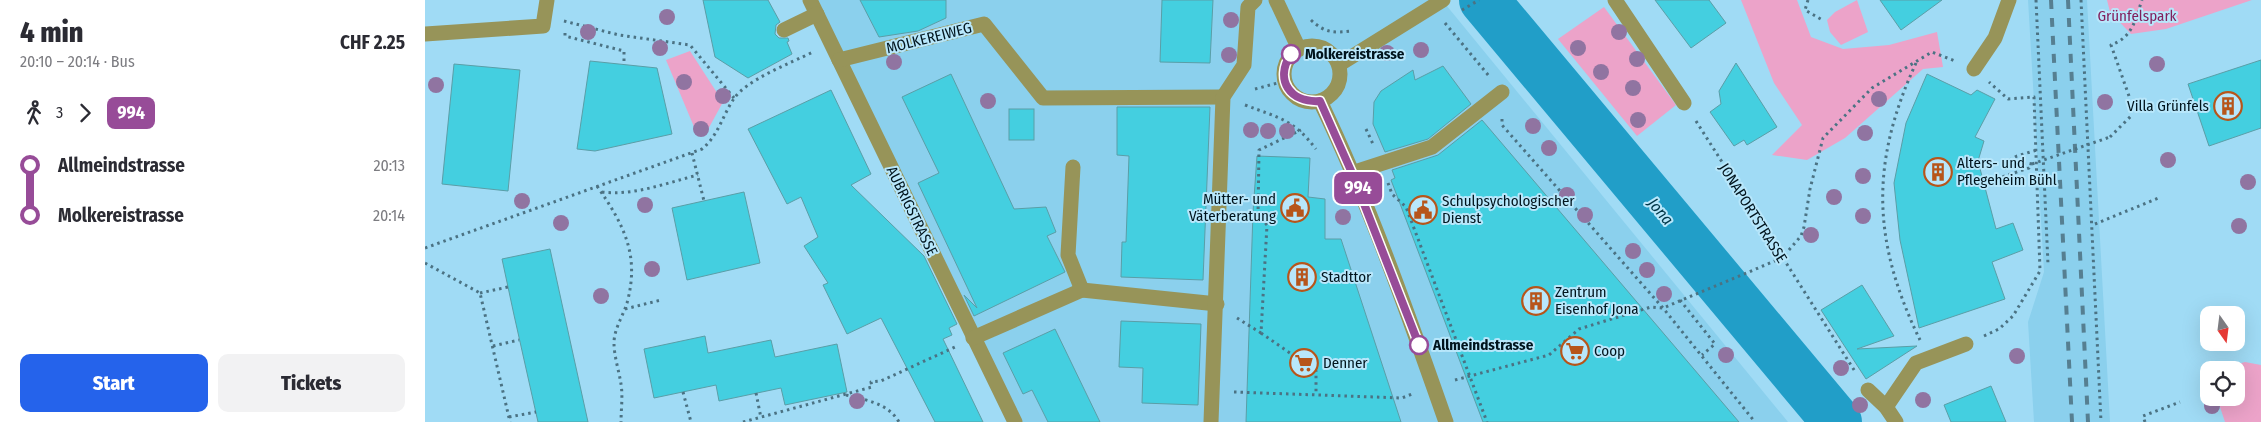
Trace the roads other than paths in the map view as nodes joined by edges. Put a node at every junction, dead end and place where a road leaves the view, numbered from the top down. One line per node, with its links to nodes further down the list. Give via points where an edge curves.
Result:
1 (547, 0): 10 (street, via 543,26)
2 (811, 0): 8 (street, AUBRIGSTRASSE)
3 (1255, 0): 16 (street, via 1249,7 1244,65)
4 (1276, 0): 11 (street)
5 (1615, 0): 18 (street)
6 (2009, 0): 14 (street, via 1995,38)
7 (1441, 1): 13 (street)
8 (817, 14): 9 (street); 12 (street, AUBRIGSTRASSE)
9 (784, 30)
10 (425, 34)
11 (1299, 49): 13 (street, via 1308,45 1327,49); 17 (street, via 1286,62 1285,81 1298,98)
12 (839, 60): 16 (street, MOLKEREIWEG, via 984,24 1043,98); 23 (street, AUBRIGSTRASSE)
13 (1339, 64): 17 (street, via 1338,87 1331,96)
14 (1974, 69)
15 (1502, 92): 20 (street, via 1432,147)
16 (1223, 97): 22 (street)
17 (1320, 101): 20 (street)
18 (1684, 103)
19 (1073, 167): 21 (street, via 1068,255)
20 (1352, 173): 29 (street, via 1393,274)
21 (1082, 290): 22 (street); 23 (street)
22 (1217, 304): 28 (street)
23 (973, 338): 27 (street, AUBRIGSTRASSE)
24 (1966, 344): 26 (street, via 1916,363)
25 (1868, 390): 26 (street)
26 (1886, 408): 30 (street)
27 (1015, 422)
28 (1211, 422)
29 (1446, 422)
30 (1896, 422)

